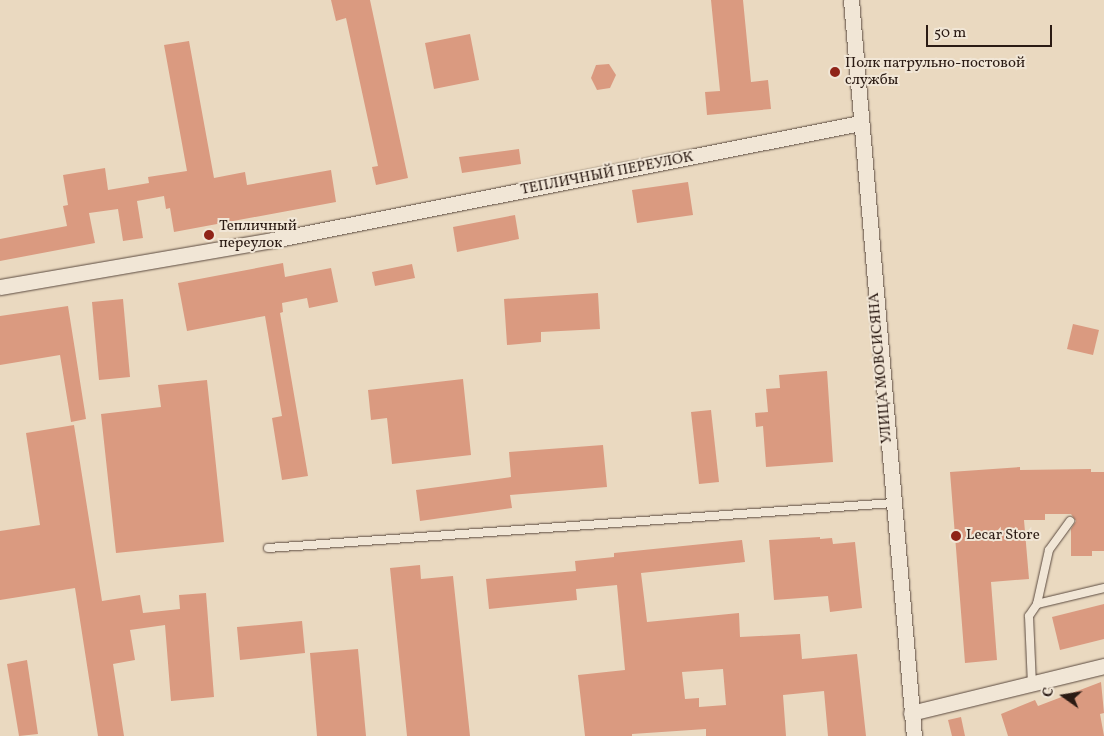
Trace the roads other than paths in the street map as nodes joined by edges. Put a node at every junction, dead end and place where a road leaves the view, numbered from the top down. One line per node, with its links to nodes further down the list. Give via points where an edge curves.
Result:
1 (851, 0): 2 (street, УЛИЦА МОВСИСЯНА)
2 (860, 123): 3 (street, ТЕПЛИЧНЫЙ ПЕРЕУЛОК, via 273,240); 4 (street, УЛИЦА МОВСИСЯНА)
3 (0, 287)
4 (893, 503): 6 (lane); 11 (street, УЛИЦА МОВСИСЯНА)
5 (1070, 521): 8 (lane, via 1049,550)
6 (268, 548)
7 (1104, 588): 8 (lane)
8 (1037, 604): 10 (lane, via 1029,616)
9 (1104, 666): 10 (street)
10 (1032, 685): 11 (street)
11 (911, 712): 12 (street, УЛИЦА МОВСИСЯНА)
12 (914, 736)

